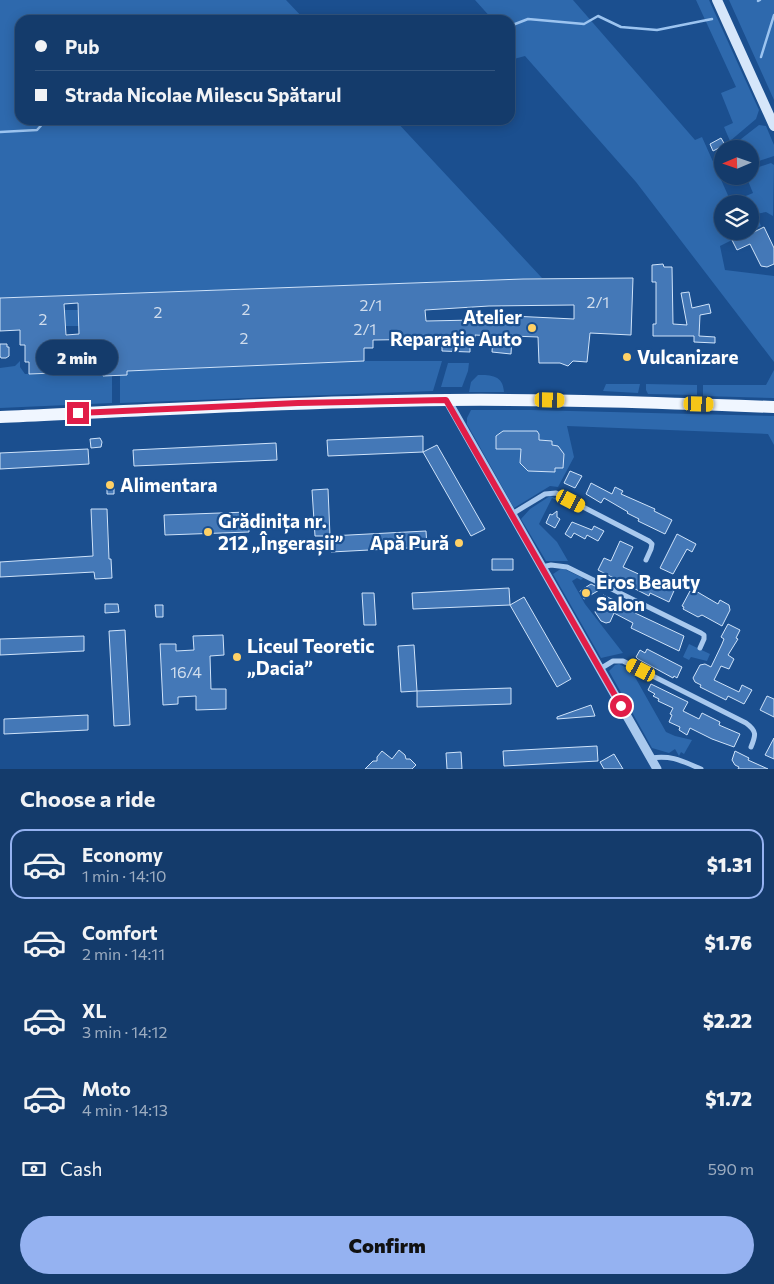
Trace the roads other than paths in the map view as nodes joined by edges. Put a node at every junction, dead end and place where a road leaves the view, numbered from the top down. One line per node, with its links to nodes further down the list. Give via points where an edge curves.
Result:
1 (717, 0): 2 (main road)
2 (774, 126)
3 (446, 400): 4 (main road); 5 (main road, via 298,403); 6 (street)
4 (774, 407)
5 (0, 417)
6 (512, 514): 7 (street, via 545,494 556,493 649,541 652,544); 8 (street)
7 (646, 560)
8 (542, 568): 9 (street, via 551,565 567,567 701,633 704,639); 10 (street)
9 (700, 648)
10 (600, 669): 11 (street, via 613,661 624,661 746,723 755,731); 12 (street)
11 (751, 747)
12 (651, 758): 13 (street); 14 (street, via 673,757)
13 (657, 769)
14 (702, 769)

